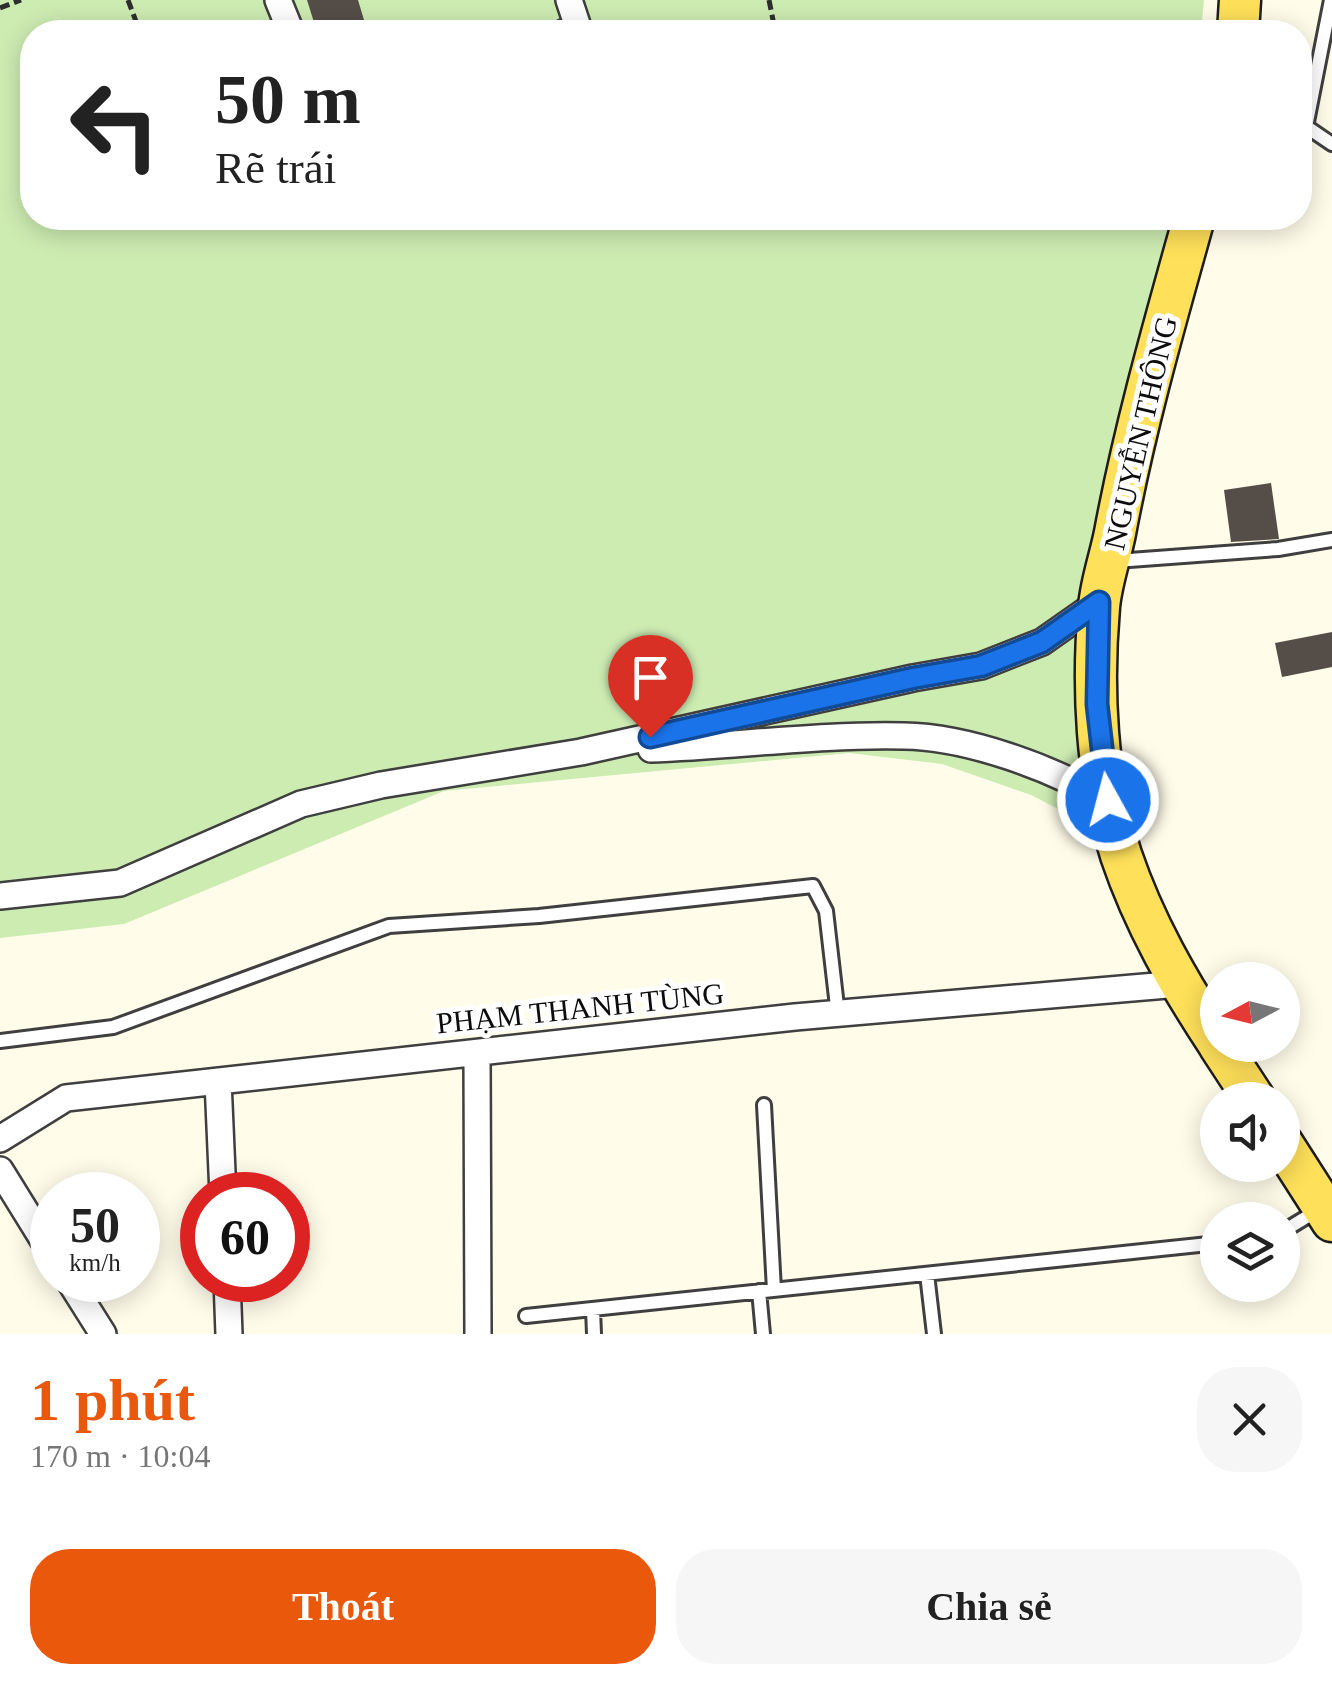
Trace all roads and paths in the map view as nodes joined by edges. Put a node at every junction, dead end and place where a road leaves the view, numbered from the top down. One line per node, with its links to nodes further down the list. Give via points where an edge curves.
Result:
1 (20, 0): 3 (path)
2 (1331, 0): 4 (lane)
3 (0, 8)
4 (1329, 26): 5 (lane)
5 (1312, 91)
6 (1191, 230): 8 (main road, NGUYỄN THÔNG, via 1132,444)
7 (1332, 540): 8 (lane)
8 (1109, 561): 9 (main road, NGUYỄN THÔNG)
9 (1099, 602): 10 (street, via 1042,642 981,666); 11 (main road, NGUYỄN THÔNG, via 1097,704)
10 (581, 752): 11 (street, via 908,736 1052,771); 12 (street, via 300,804 120,883)
11 (1108, 800): 13 (main road, NGUYỄN THÔNG, via 1140,904)
12 (0, 896)
13 (1179, 984): 14 (street, PHẠM THANH TÙNG); 15 (main road, NGUYỄN THÔNG)
14 (838, 1016): 16 (lane, via 826,912 814,886 389,926 112,1026); 17 (street, PHẠM THANH TÙNG)
15 (1200, 1016)
16 (0, 1041)
17 (477, 1052): 18 (street, PHẠM THANH TÙNG); 37 (street)
18 (218, 1081): 20 (street, PHẠM THANH TÙNG, via 66,1098); 23 (street)
19 (764, 1105): 29 (lane)
20 (0, 1139)
21 (0, 1170): 25 (street)
22 (1300, 1171): 24 (main road)
23 (222, 1172)
24 (1328, 1214): 26 (lane)
25 (30, 1218)
26 (1300, 1225)
27 (1200, 1245): 28 (lane)
28 (927, 1274): 29 (lane); 40 (lane)
29 (774, 1290): 30 (lane)
30 (759, 1291): 33 (lane); 39 (lane)
31 (83, 1302): 35 (street)
32 (228, 1302): 36 (street)
33 (593, 1309): 34 (lane); 38 (lane)
34 (526, 1316)
35 (103, 1334)
36 (229, 1334)
37 (478, 1334)
38 (594, 1334)
39 (763, 1334)
40 (934, 1334)

